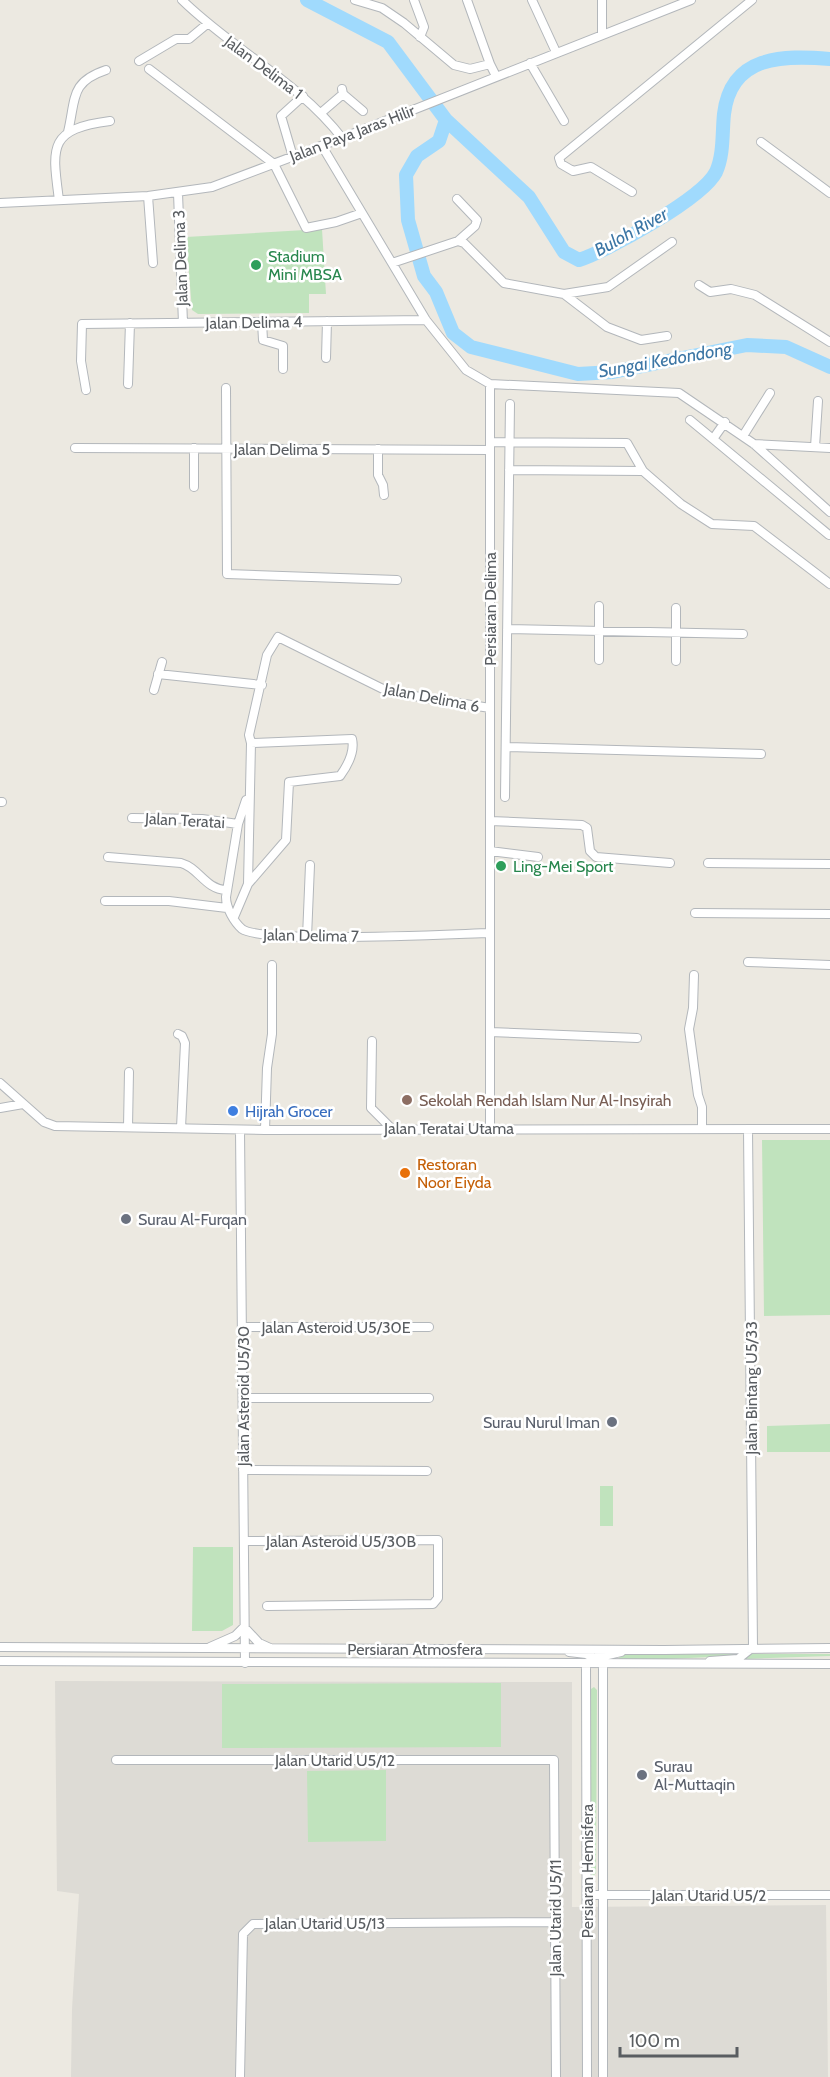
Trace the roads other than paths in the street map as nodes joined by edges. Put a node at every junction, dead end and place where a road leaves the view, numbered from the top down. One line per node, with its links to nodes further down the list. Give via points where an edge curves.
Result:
1 (183, 0): 11 (street, Jalan Delima 1)
2 (355, 0): 10 (street)
3 (371, 0): 10 (street)
4 (414, 0): 13 (street, via 424,27)
5 (467, 0): 17 (street)
6 (532, 0): 14 (street)
7 (602, 0): 12 (street)
8 (690, 0): 12 (street, Jalan Paya Jaras Hilir)
9 (752, 0): 32 (street, via 558,158 573,171 591,167)
10 (382, 8): 13 (street)
11 (207, 24): 15 (street, via 189,39 176,39); 21 (street, Jalan Delima 1)
12 (602, 34): 14 (street, Jalan Paya Jaras Hilir)
13 (420, 37): 17 (street, via 454,65 470,69)
14 (556, 52): 16 (street, Jalan Paya Jaras Hilir)
15 (139, 61)
16 (530, 63): 20 (street, Jalan Paya Jaras Hilir); 25 (street)
17 (490, 64): 20 (street)
18 (149, 69): 31 (street)
19 (106, 70): 26 (street, via 88,76 78,86)
20 (496, 76): 27 (street, Jalan Paya Jaras Hilir)
21 (303, 96): 23 (street, Jalan Delima 1); 30 (street, via 281,116)
22 (363, 111): 23 (street, via 342,91)
23 (322, 112): 27 (street, Jalan Delima 1)
24 (110, 121): 26 (street, via 81,125)
25 (564, 121)
26 (68, 132): 37 (street, via 54,152)
27 (342, 138): 29 (street, Jalan Paya Jaras Hilir)
28 (761, 142): 34 (street)
29 (322, 146): 30 (street, Jalan Paya Jaras Hilir); 39 (street)
30 (293, 157): 31 (street, Jalan Paya Jaras Hilir)
31 (274, 164): 33 (street, Jalan Paya Jaras Hilir, via 212,187); 39 (street, via 306,228)
32 (632, 192)
33 (178, 193): 35 (street, Jalan Paya Jaras Hilir); 49 (street, Jalan Delima 3)
34 (830, 193)
35 (148, 196): 37 (street, Jalan Paya Jaras Hilir); 42 (street)
36 (457, 199): 40 (street, via 477,220)
37 (59, 200): 38 (street, Jalan Paya Jaras Hilir)
38 (0, 202)
39 (362, 213): 43 (street)
40 (458, 241): 43 (street); 45 (street, via 504,283)
41 (672, 242): 45 (street, via 608,287)
42 (153, 263)
43 (392, 263): 46 (street)
44 (699, 285): 52 (street, via 710,292 732,289 755,295)
45 (564, 294): 51 (street, via 607,327 641,340)
46 (426, 320): 47 (street, Jalan Delima 4); 56 (street, via 466,370)
47 (327, 321): 48 (street, Jalan Delima 4); 53 (street)
48 (262, 322): 49 (street, Jalan Delima 4); 54 (street, via 263,340 283,346)
49 (183, 323): 50 (street, Jalan Delima 4)
50 (130, 324): 55 (street); 58 (street, Jalan Delima 4, via 82,324 81,361)
51 (667, 336)
52 (830, 342)
53 (326, 358)
54 (283, 369)
55 (128, 384)
56 (490, 384): 63 (street, via 674,392); 68 (street, Persiaran Delima)
57 (226, 388): 72 (street)
58 (86, 390)
59 (770, 393): 64 (street)
60 (818, 401): 69 (street)
61 (510, 404): 66 (street)
62 (690, 420): 65 (street)
63 (725, 422): 64 (street); 65 (street)
64 (743, 436): 67 (street)
65 (713, 439): 80 (street)
66 (509, 442): 68 (street, Jalan Delima 5); 75 (street); 76 (street, Jalan Delima 5, via 627,443)
67 (754, 444): 69 (street); 79 (street)
68 (490, 446): 74 (street, Jalan Delima 5); 95 (street, Persiaran Delima)
69 (815, 447): 73 (street)
70 (75, 448): 71 (street, Jalan Delima 5)
71 (194, 448): 72 (street, Jalan Delima 5); 77 (street)
72 (227, 448): 74 (street, Jalan Delima 5); 81 (street, via 227,574)
73 (830, 448)
74 (378, 449): 78 (street, via 378,475)
75 (509, 470): 76 (street); 85 (street)
76 (643, 471): 82 (street, via 681,504 712,524 746,524 760,530)
77 (195, 487)
78 (384, 495)
79 (830, 512)
80 (830, 535)
81 (397, 579)
82 (830, 584)
83 (599, 606): 86 (street)
84 (676, 608): 87 (street)
85 (507, 629): 86 (street); 97 (street)
86 (599, 632): 87 (street); 89 (street)
87 (676, 633): 88 (street); 90 (street)
88 (743, 634)
89 (599, 660)
90 (676, 661)
91 (162, 662): 92 (street)
92 (158, 674): 93 (street); 94 (street)
93 (262, 685): 95 (street, Jalan Delima 6, via 267,655 278,637 389,692); 96 (street, via 249,735)
94 (154, 690)
95 (490, 708): 102 (street, Persiaran Delima)
96 (251, 742): 99 (street); 111 (street, via 345,738 353,742 348,764 340,776 289,782 286,840)
97 (506, 747): 98 (street); 100 (street)
98 (760, 754)
99 (248, 792): 103 (street); 111 (street)
100 (505, 797)
101 (132, 818): 103 (street, Jalan Teratai)
102 (490, 821): 104 (street, Persiaran Delima); 107 (street, via 582,825 587,828 590,851 596,857)
103 (238, 824): 112 (street)
104 (490, 851): 106 (street); 118 (street, Persiaran Delima)
105 (108, 857): 112 (street, via 187,864 211,887)
106 (538, 857)
107 (670, 863)
108 (708, 863): 109 (street)
109 (830, 864)
110 (310, 865): 119 (street)
111 (248, 884): 117 (street)
112 (226, 890): 114 (street)
113 (105, 901): 114 (street, via 170,901)
114 (227, 908): 117 (street, Jalan Delima 7)
115 (695, 913): 116 (street)
116 (830, 914)
117 (234, 917): 119 (street, Jalan Delima 7, via 252,933)
118 (490, 933): 119 (street, Jalan Delima 7); 124 (street, Persiaran Delima)
119 (307, 937)
120 (748, 962): 122 (street)
121 (272, 965): 140 (street)
122 (830, 965)
123 (694, 975): 136 (street, via 689,1029)
124 (490, 1032): 126 (street); 134 (street, Persiaran Delima)
125 (178, 1034): 133 (street, via 185,1043)
126 (637, 1038)
127 (372, 1041): 135 (street, via 371,1108)
128 (129, 1072): 132 (street)
129 (0, 1083): 130 (street, Jalan Teratai Utama)
130 (23, 1104): 131 (street); 132 (street, Jalan Teratai Utama, via 49,1125)
131 (0, 1108)
132 (128, 1127): 133 (street, Jalan Teratai Utama)
133 (181, 1128): 139 (street, Jalan Teratai Utama)
134 (490, 1128): 135 (street, Jalan Teratai Utama); 136 (street, Jalan Teratai Utama)
135 (392, 1129): 140 (street, Jalan Teratai Utama)
136 (702, 1129): 137 (street, Jalan Teratai Utama)
137 (748, 1129): 138 (street, Jalan Teratai Utama); 151 (street, Jalan Bintang U5/33)
138 (830, 1129)
139 (240, 1130): 140 (street, Jalan Teratai Utama); 141 (street, Jalan Asteroid U5/30)
140 (265, 1130)
141 (243, 1327): 142 (street, Jalan Asteroid U5/30E); 143 (street, Jalan Asteroid U5/30)
142 (429, 1327)
143 (243, 1398): 144 (street); 145 (street, Jalan Asteroid U5/30)
144 (429, 1398)
145 (243, 1470): 146 (street); 147 (street, Jalan Asteroid U5/30)
146 (427, 1471)
147 (244, 1541): 148 (street, Jalan Asteroid U5/30B, via 438,1540 438,1598 433,1604); 149 (street, Jalan Asteroid U5/30)
148 (267, 1606)
149 (244, 1627): 154 (street, via 235,1636); 155 (street, Jalan Asteroid U5/30); 156 (street, via 259,1643)
150 (0, 1647): 154 (street, Persiaran Atmosfera)
151 (753, 1647): 153 (street, Persiaran Atmosfera); 157 (street, Persiaran Atmosfera); 164 (street, via 738,1659)
152 (513, 1648): 156 (street, Persiaran Atmosfera); 157 (street, Persiaran Atmosfera); 158 (street)
153 (830, 1648)
154 (206, 1649): 155 (street, Persiaran Atmosfera)
155 (245, 1649): 156 (street, Persiaran Atmosfera); 160 (street, Jalan Asteroid U5/30)
156 (273, 1649)
157 (664, 1650): 158 (street)
158 (595, 1658): 162 (street); 163 (street)
159 (0, 1661): 160 (street, Persiaran Atmosfera)
160 (245, 1663): 162 (street, Persiaran Atmosfera)
161 (829, 1664): 164 (street, Persiaran Atmosfera)
162 (586, 1665): 163 (street, Persiaran Atmosfera); 167 (street, Persiaran Hemisfera)
163 (603, 1665): 164 (street, Persiaran Atmosfera); 168 (street, Persiaran Hemisfera)
164 (682, 1665)
165 (116, 1760): 166 (street, Jalan Utarid U5/12)
166 (554, 1760): 170 (street, Jalan Utarid U5/11)
167 (587, 1895): 168 (street, Jalan Utarid U5/2); 173 (street, Persiaran Hemisfera)
168 (603, 1895): 169 (street, Jalan Utarid U5/2); 174 (street, Persiaran Hemisfera)
169 (830, 1895)
170 (555, 1922): 171 (street, Jalan Utarid U5/13, via 253,1924 243,1934); 172 (street, Jalan Utarid U5/11)
171 (240, 2077)
172 (556, 2077)
173 (587, 2077)
174 (603, 2077)

